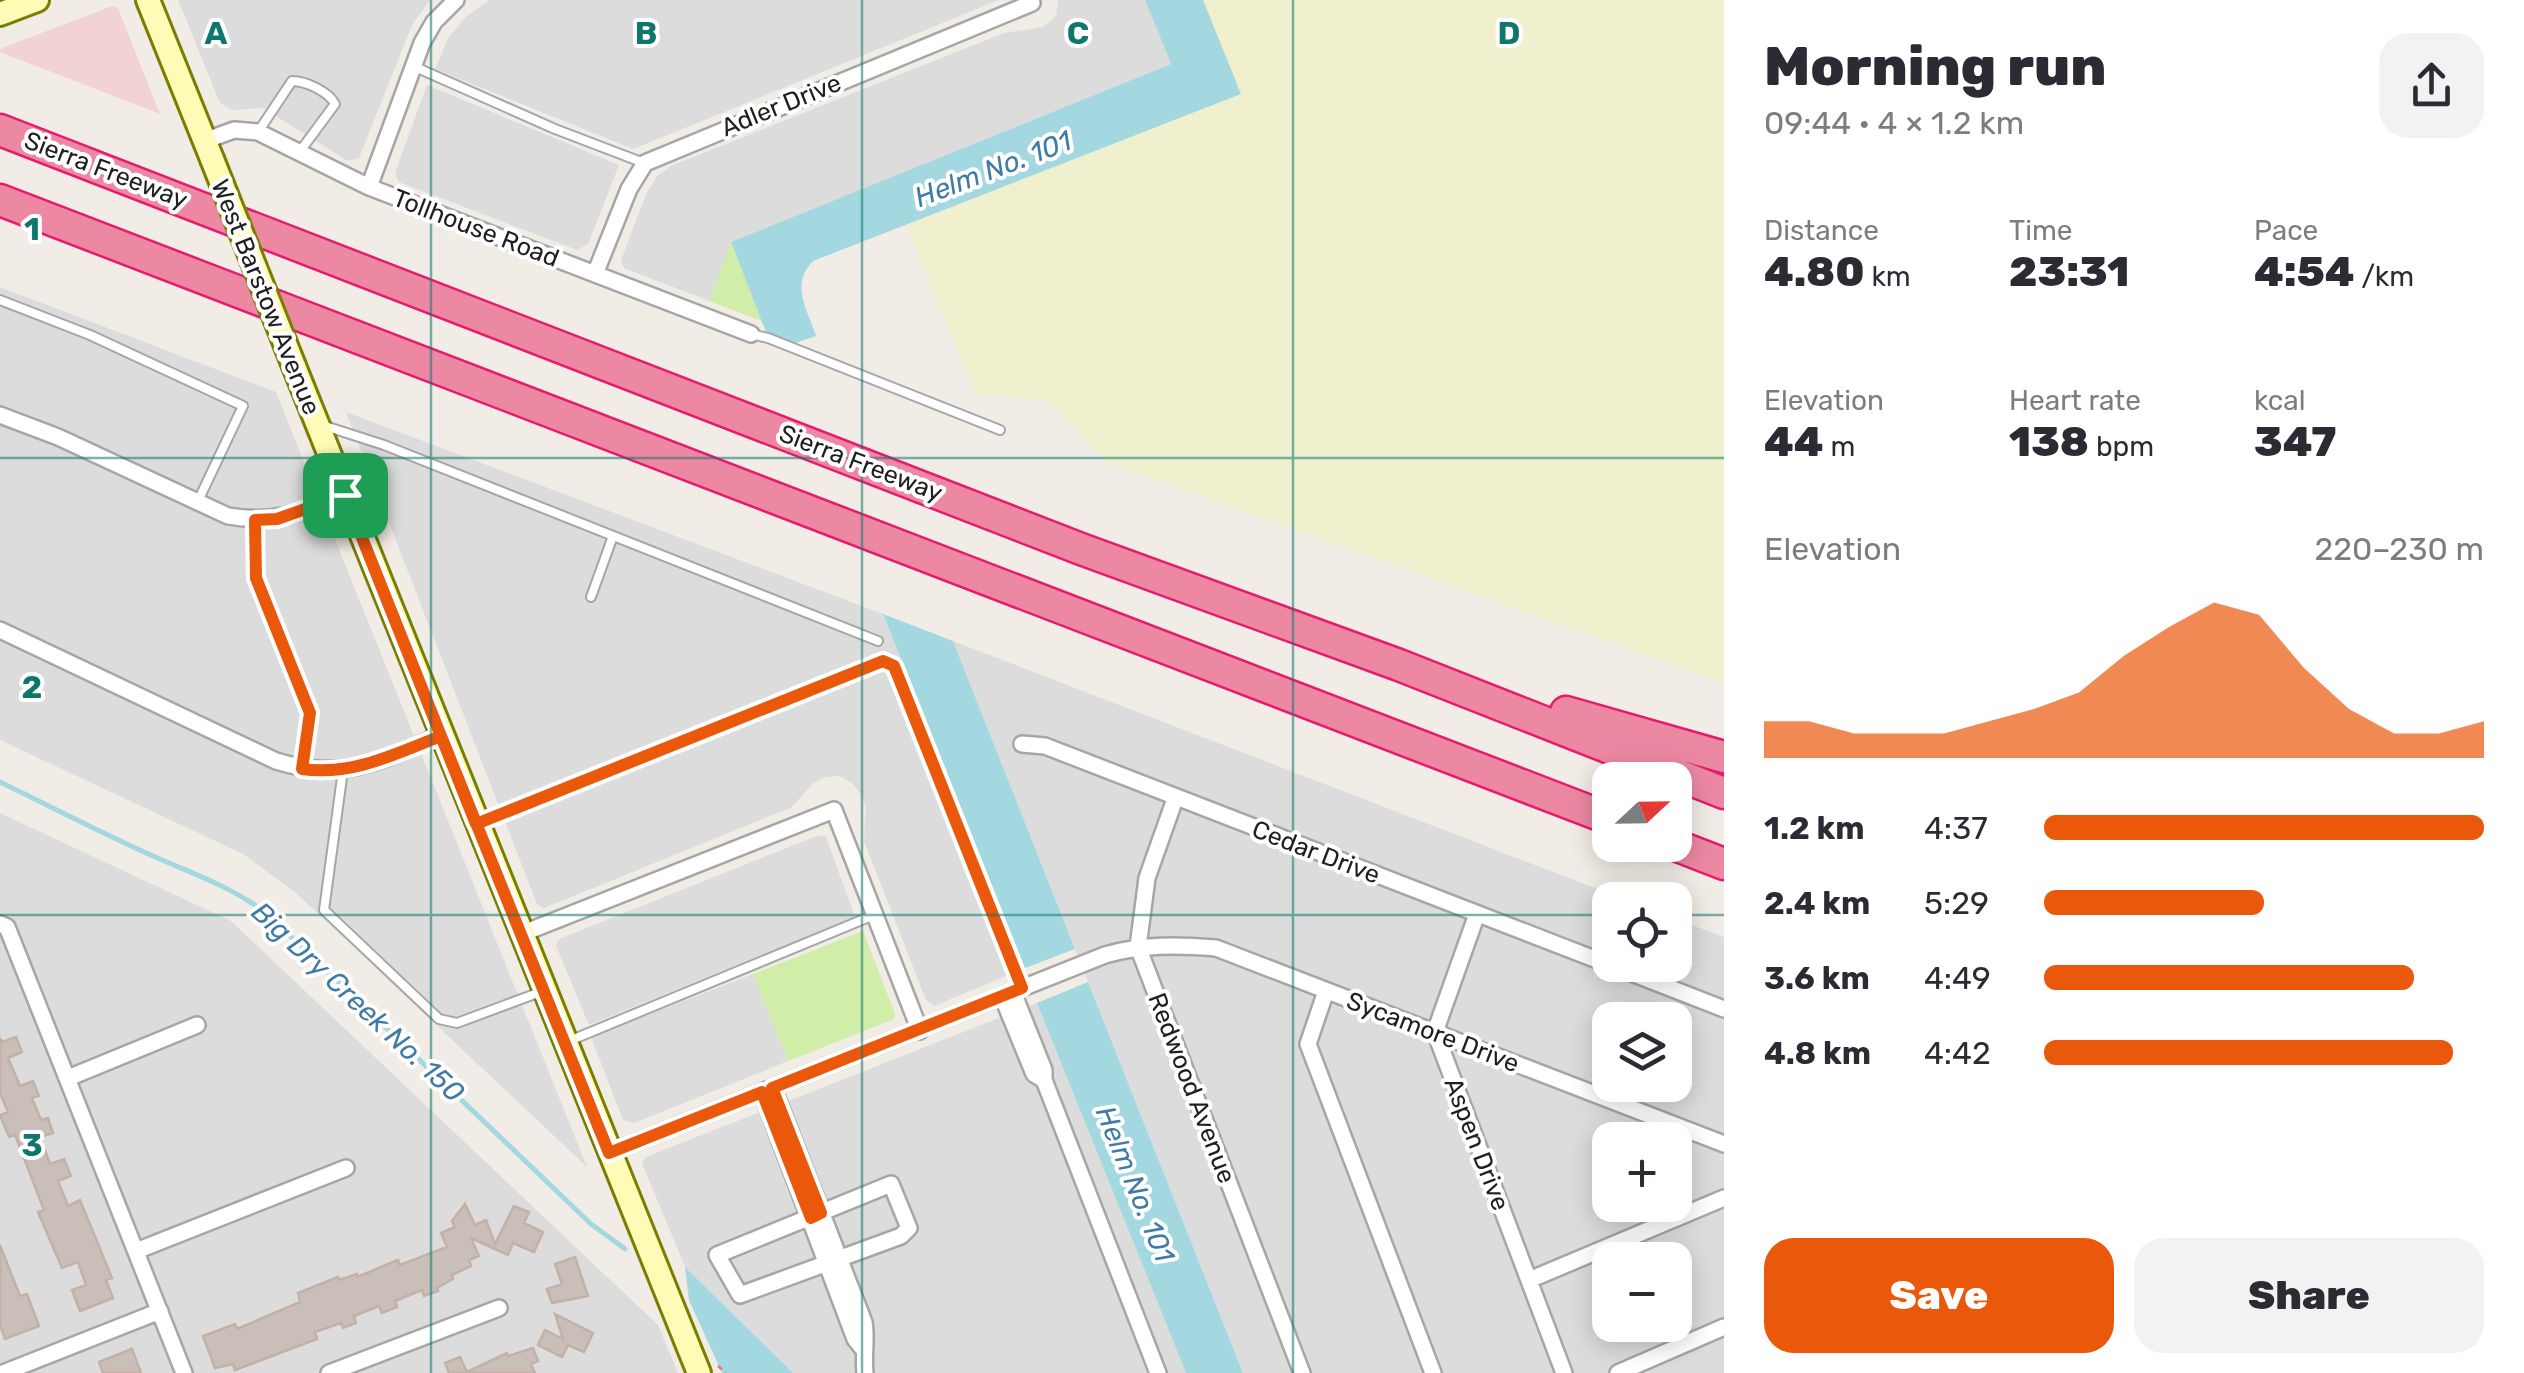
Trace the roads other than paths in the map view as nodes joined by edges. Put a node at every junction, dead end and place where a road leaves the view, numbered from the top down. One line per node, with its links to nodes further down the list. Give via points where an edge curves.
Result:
1 (36, 0): 5 (main road)
2 (148, 0): 9 (main road, West Barstow Avenue)
3 (456, 0): 6 (street, via 434,22)
4 (1031, 2): 11 (street, Adler Drive)
5 (0, 14)
6 (413, 66): 11 (lane); 12 (street)
7 (0, 130): 27 (highway, Sierra Freeway, via 1044,535)
8 (258, 132): 9 (street, via 234,130); 10 (street, Tollhouse Road); 10 (lane, via 292,81 331,98 335,104)
9 (208, 150): 18 (main road, West Barstow Avenue, bridge)
10 (298, 154): 12 (street, Tollhouse Road)
11 (645, 163): 14 (street)
12 (369, 187): 14 (street, Tollhouse Road)
13 (0, 200): 35 (highway)
14 (595, 274): 16 (street, Tollhouse Road)
15 (0, 300): 21 (lane, via 243,406)
16 (751, 334): 19 (lane)
17 (0, 416): 21 (street)
18 (316, 423): 20 (main road, West Barstow Avenue); 23 (lane)
19 (1000, 430)
20 (345, 495): 22 (street); 28 (main road, West Barstow Avenue)
21 (197, 503): 22 (street)
22 (255, 520): 31 (lane, via 256,578 310,713)
23 (613, 536): 24 (lane); 26 (lane)
24 (591, 597)
25 (0, 630): 31 (street)
26 (878, 641)
27 (1399, 665): 30 (highway); 33 (highway, Sierra Freeway)
28 (441, 736): 32 (street); 36 (main road, West Barstow Avenue)
29 (1022, 744): 34 (street, Cedar Drive, via 1045,746)
30 (1724, 757)
31 (302, 769): 32 (street)
32 (343, 770): 46 (lane, via 324,910 439,1019 458,1023)
33 (1724, 792)
34 (1175, 798): 39 (street, Cedar Drive); 43 (street, Redwood Avenue, via 1148,878)
35 (1592, 812)
36 (476, 824): 42 (main road, West Barstow Avenue); 48 (lane, via 883,661 894,666)
37 (1692, 851): 38 (highway)
38 (1724, 864)
39 (1477, 914): 44 (street, Cedar Drive); 52 (street)
40 (874, 915): 42 (street, via 834,810); 51 (street); 53 (lane)
41 (4, 926): 54 (street)
42 (521, 934): 46 (main road, West Barstow Avenue)
43 (1138, 946): 47 (street, Sycamore Drive, via 1216,948); 48 (street, Sycamore Drive); 73 (street, Redwood Avenue)
44 (1592, 958)
45 (1655, 982): 49 (street, Cedar Drive)
46 (544, 990): 53 (main road, West Barstow Avenue)
47 (1326, 991): 52 (street, Sycamore Drive); 74 (street, via 1308,1044)
48 (1012, 992): 51 (street, Sycamore Drive); 72 (street)
49 (1724, 1008)
50 (198, 1025): 54 (street)
51 (920, 1031): 55 (street, Sycamore Drive)
52 (1435, 1032): 56 (street, Sycamore Drive); 63 (street, Aspen Drive)
53 (565, 1042): 57 (main road, West Barstow Avenue)
54 (68, 1078): 61 (street)
55 (767, 1090): 57 (street, Sycamore Drive); 60 (street)
56 (1724, 1144)
57 (609, 1153): 67 (main road, West Barstow Avenue)
58 (346, 1168): 61 (street)
59 (1724, 1198): 63 (street)
60 (816, 1215): 62 (street); 62 (street, via 891,1184 909,1228); 62 (street, via 717,1254 740,1296)
61 (136, 1251): 65 (street)
62 (834, 1261): 71 (street, via 864,1322)
63 (1529, 1280): 75 (street, Aspen Drive)
64 (498, 1308): 70 (street)
65 (160, 1311): 68 (street); 69 (street)
66 (1724, 1328): 76 (street)
67 (706, 1367)
68 (2, 1373)
69 (184, 1373)
70 (328, 1373)
71 (865, 1373)
72 (1158, 1373)
73 (1302, 1373)
74 (1433, 1373)
75 (1564, 1373)
76 (1618, 1373)

